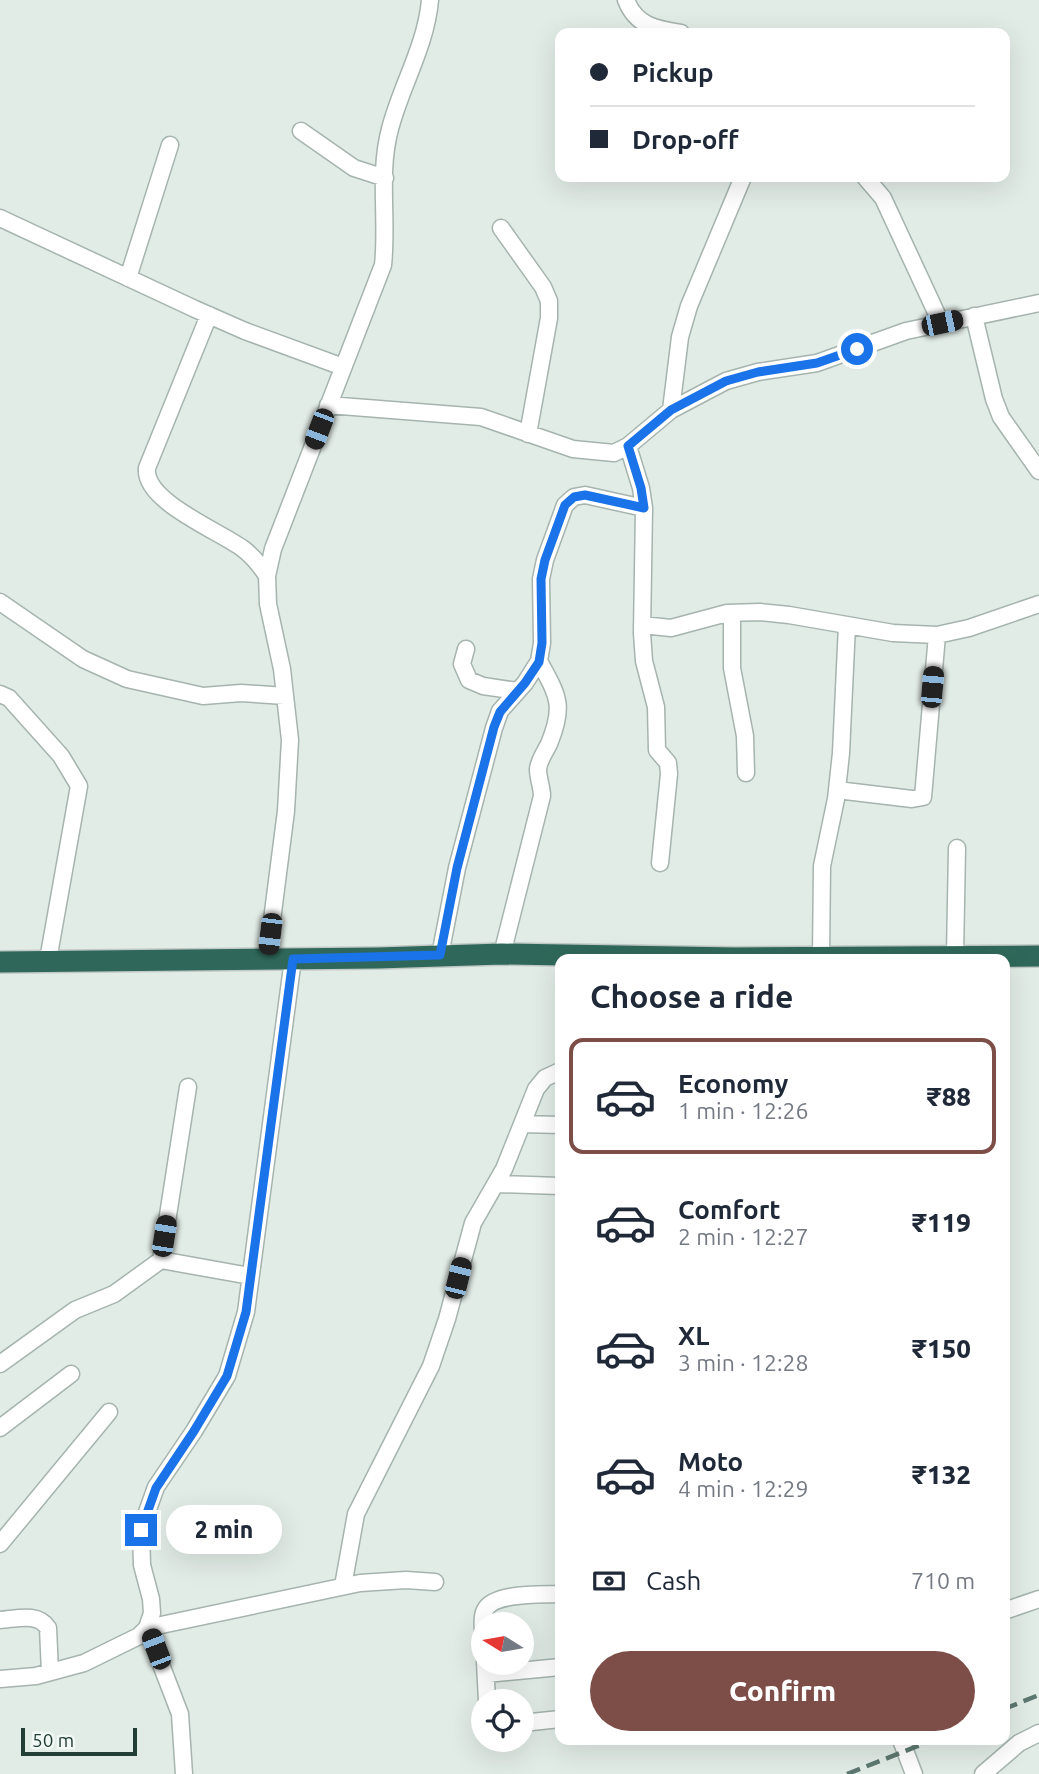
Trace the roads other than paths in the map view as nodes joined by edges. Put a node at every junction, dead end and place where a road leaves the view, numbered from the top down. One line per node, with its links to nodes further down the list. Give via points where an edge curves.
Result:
1 (430, 0): 6 (street, via 419,48 389,131)
2 (626, 0): 3 (street, via 639,21)
3 (656, 28)
4 (302, 131): 6 (street, via 354,168)
5 (170, 145): 11 (street)
6 (385, 178): 16 (street, via 383,265)
7 (741, 182): 18 (street, via 689,306 680,337)
8 (869, 182): 15 (street, via 883,198)
9 (0, 218): 11 (street)
10 (501, 228): 19 (street, via 549,301)
11 (128, 278): 13 (street)
12 (1039, 303): 14 (street)
13 (209, 315): 16 (street); 23 (street, via 146,475 152,488 178,510 239,546)
14 (974, 316): 15 (street); 21 (street, via 1001,417)
15 (942, 323): 18 (street, via 817,363 726,381)
16 (343, 367): 17 (street)
17 (328, 405): 19 (street, via 453,413 503,423); 23 (street)
18 (671, 410): 20 (street)
19 (528, 434): 20 (street, via 603,454)
20 (628, 446): 22 (street)
21 (1039, 471)
22 (644, 508): 27 (street); 31 (street, via 585,495 565,505 541,579)
23 (267, 576): 34 (street)
24 (0, 601): 34 (street, via 83,659 127,679 203,696)
25 (1039, 604): 29 (street)
26 (732, 613): 27 (street, via 671,628); 28 (street, via 789,615); 35 (street, via 732,668)
27 (642, 625): 38 (street, via 644,661 656,707 655,739 669,774)
28 (846, 625): 29 (street); 36 (street)
29 (936, 635): 36 (street, via 923,797)
30 (466, 649): 32 (street, via 462,664 469,680 483,687)
31 (539, 662): 32 (street); 39 (street, via 554,688 559,718 540,761 542,796)
32 (517, 691): 42 (street, via 494,727 457,868)
33 (0, 694): 48 (street, via 9,698 61,756 79,786)
34 (285, 696): 46 (street, via 290,740 287,799)
35 (746, 773)
36 (837, 790): 40 (street, via 822,866)
37 (957, 848): 41 (street)
38 (660, 863)
39 (502, 954): 42 (highway); 43 (highway)
40 (821, 954)
41 (955, 954)
42 (440, 955): 47 (highway)
43 (555, 956)
44 (1010, 956): 45 (highway)
45 (1039, 956)
46 (267, 959): 47 (highway); 48 (highway)
47 (293, 959): 57 (street)
48 (48, 961): 49 (highway)
49 (0, 962)
50 (555, 1073): 52 (street, via 536,1089)
51 (187, 1087): 56 (street)
52 (522, 1124): 53 (street); 54 (street)
53 (555, 1125)
54 (497, 1184): 55 (street); 64 (street, via 473,1223 431,1366 356,1514)
55 (555, 1186)
56 (161, 1260): 57 (street); 58 (street, via 114,1294 75,1310)
57 (250, 1276): 70 (street, via 246,1312 227,1376 156,1488 141,1530 142,1565 152,1613)
58 (0, 1364)
59 (71, 1374): 61 (street)
60 (109, 1412): 62 (street)
61 (0, 1428)
62 (0, 1544)
63 (435, 1582): 64 (street)
64 (343, 1586): 70 (street)
65 (555, 1594): 68 (street, via 500,1598)
66 (1039, 1599): 67 (street)
67 (1010, 1609)
68 (484, 1612)
69 (0, 1620): 73 (street, via 32,1618 45,1623)
70 (147, 1628): 73 (street, via 84,1663); 79 (street, via 180,1714)
71 (534, 1668): 72 (street)
72 (555, 1668)
73 (50, 1672): 74 (street)
74 (0, 1679)
75 (555, 1720): 76 (street)
76 (534, 1722)
77 (1039, 1733): 81 (street, via 1019,1743)
78 (903, 1745): 80 (street)
79 (184, 1774)
80 (914, 1774)
81 (983, 1774)

